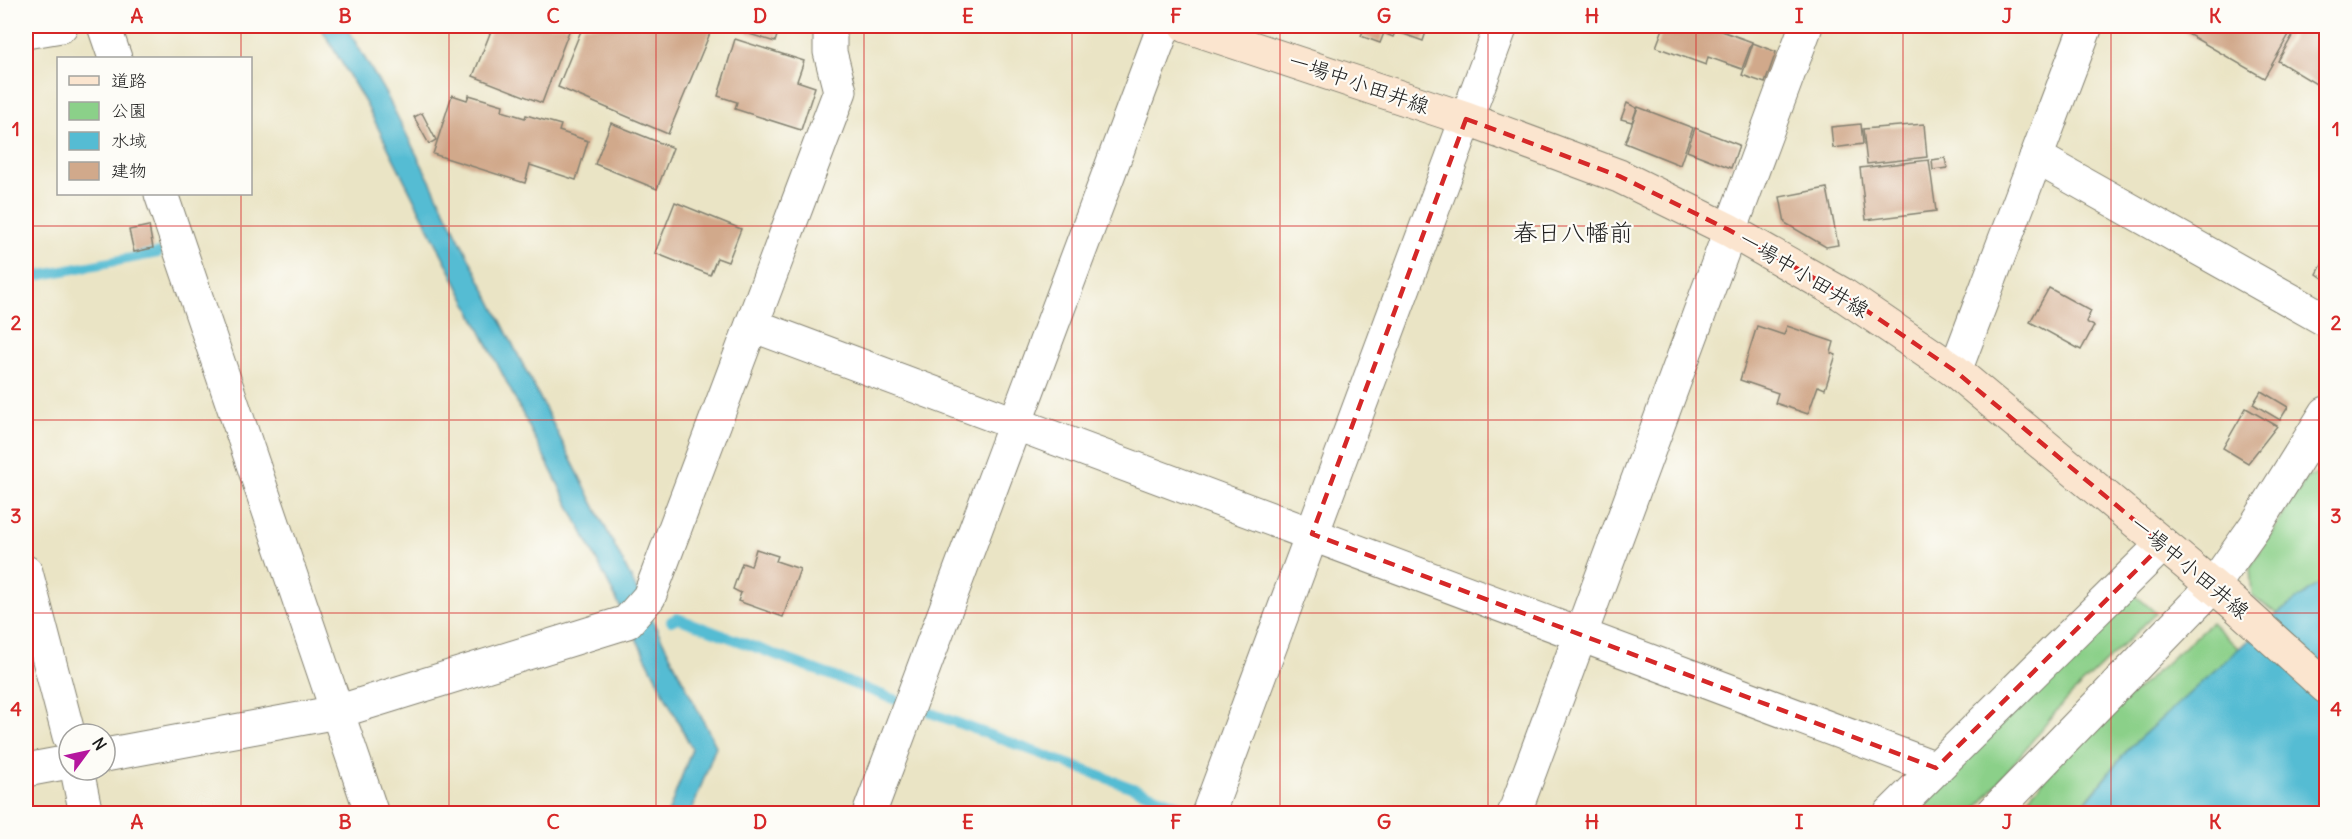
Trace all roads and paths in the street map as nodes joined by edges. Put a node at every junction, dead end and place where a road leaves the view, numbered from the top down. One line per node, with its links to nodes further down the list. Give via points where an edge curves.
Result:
1 (60, 26): 9 (street)
2 (104, 26): 10 (street)
3 (830, 26): 16 (street, via 830,52 840,91)
4 (1164, 26): 19 (street)
5 (1186, 26): 11 (main road, 一場中小田井線)
6 (1501, 26): 11 (street)
7 (1806, 26): 14 (street)
8 (2086, 26): 12 (street)
9 (26, 32)
10 (115, 57)
11 (1466, 119): 14 (main road, 一場中小田井線, via 1619,176); 20 (street)
12 (2036, 157): 15 (street); 17 (street)
13 (161, 195): 26 (street)
14 (1729, 230): 17 (main road, 一場中小田井線, via 1842,294); 24 (street)
15 (2326, 320)
16 (752, 325): 19 (street); 26 (street, via 649,597 627,622)
17 (1955, 371): 21 (main road, 一場中小田井線)
18 (2326, 413): 23 (street, via 2256,525)
19 (1015, 423): 20 (street); 35 (street)
20 (1312, 534): 24 (street); 36 (street)
21 (2163, 544): 23 (main road, 一場中小田井線); 30 (street)
22 (26, 572): 27 (street)
23 (2222, 593): 25 (main road, 一場中小田井線); 39 (street)
24 (1581, 635): 30 (street); 37 (street)
25 (2326, 687)
26 (338, 712): 28 (street); 34 (street)
27 (65, 722)
28 (117, 753)
29 (57, 764): 31 (street)
30 (1936, 768): 38 (street)
31 (26, 770)
32 (80, 782): 33 (street)
33 (86, 813)
34 (372, 813)
35 (869, 813)
36 (1208, 813)
37 (1514, 813)
38 (1890, 813)
39 (1992, 813)

